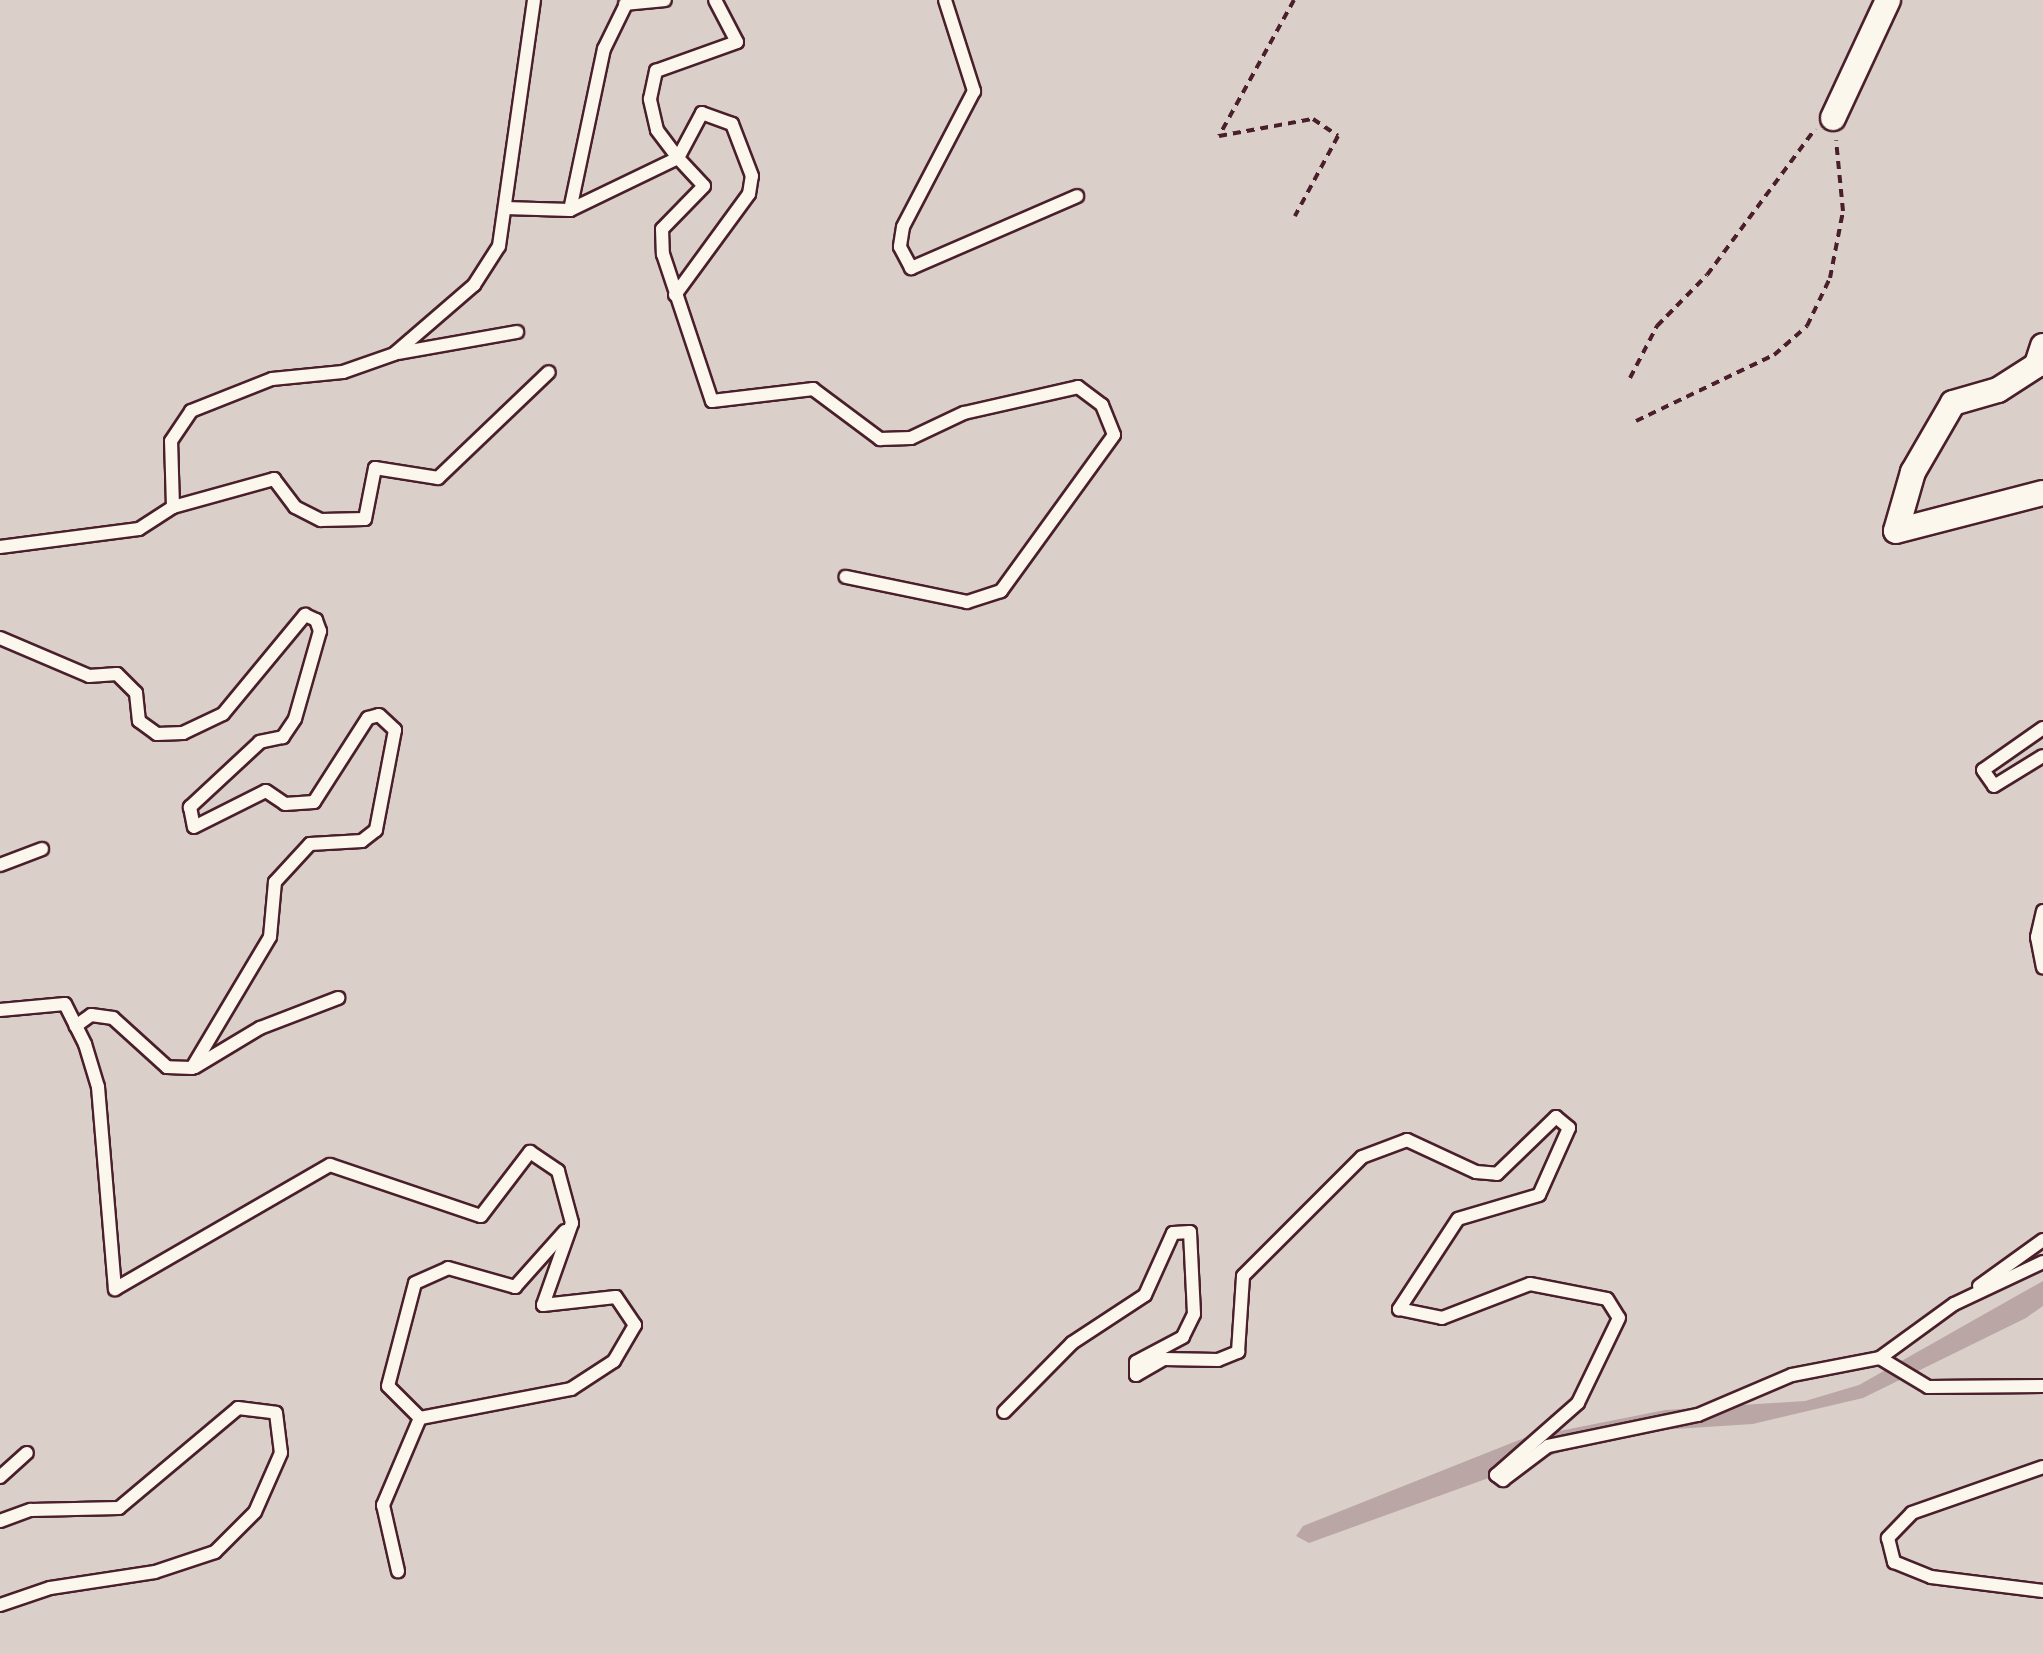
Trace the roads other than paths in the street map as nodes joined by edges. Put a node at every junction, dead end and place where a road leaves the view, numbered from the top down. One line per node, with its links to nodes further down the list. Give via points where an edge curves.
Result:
1 (534, 0): 10 (lane)
2 (665, 0): 6 (lane)
3 (715, 0): 8 (lane, via 737,42 656,71 657,130)
4 (945, 0): 9 (lane, via 974,91 903,227 900,247 911,268)
5 (1888, 0): 7 (street)
6 (626, 2): 11 (lane, via 604,49)
7 (1833, 118)
8 (678, 158): 11 (lane); 12 (lane, via 704,186 662,229); 12 (lane, via 702,113 732,124 752,176 743,202)
9 (1077, 196)
10 (505, 208): 11 (lane); 15 (lane, via 499,246 474,285)
11 (570, 210)
12 (675, 295): 20 (lane, via 712,401 813,389 880,439 911,438 964,413 1078,387 1102,405 1114,435 1001,591 967,602)
13 (517, 332): 15 (lane)
14 (2043, 346): 17 (street, via 2037,365 1953,403 1913,472 1896,531)
15 (394, 354): 18 (lane, via 343,372 272,379 191,411 171,441)
16 (549, 372): 18 (lane, via 438,478 375,468 365,519 321,520 295,507 274,479)
17 (2043, 493)
18 (173, 507): 19 (lane, via 139,529)
19 (0, 547)
20 (846, 577)
21 (0, 638): 31 (lane, via 89,676 117,674 136,693 139,721 157,734 183,733 223,714 305,615 316,620 320,631 295,719 283,737 260,742 190,807 194,827 266,791 285,804 314,802 368,718 379,715 395,730 376,830 362,841 310,844 275,882 270,937)
22 (2043, 728): 23 (lane, via 1983,770 1994,786)
23 (2043, 756)
24 (42, 849): 25 (lane)
25 (0, 865)
26 (2043, 911): 27 (lane)
27 (2042, 968)
28 (338, 998): 31 (lane, via 260,1028)
29 (0, 1010): 30 (lane, via 65,1004)
30 (76, 1026): 31 (lane, via 91,1015 113,1018 167,1067); 32 (lane, via 98,1087 115,1289 330,1165 481,1216 530,1152 558,1171)
31 (192, 1068)
32 (572, 1223): 39 (lane, via 515,1287 448,1268 415,1283 388,1386); 39 (lane, via 543,1305 616,1297 635,1325 614,1361 571,1389)
33 (2043, 1240): 35 (lane)
34 (2043, 1262): 35 (lane)
35 (1954, 1304): 36 (lane)
36 (1880, 1358): 37 (lane, via 1928,1387); 38 (lane, via 1792,1375 1698,1415 1548,1446 1503,1480 1496,1475 1578,1403 1619,1318 1607,1299 1530,1284 1442,1318 1399,1309 1458,1219 1539,1195 1569,1128 1556,1117 1497,1174 1476,1172 1407,1140 1362,1157 1243,1276 1238,1352 1218,1360 1164,1359 1136,1375 1136,1362 1183,1337 1194,1314 1190,1232 1173,1233 1145,1295 1072,1343)
37 (2043, 1386)
38 (1004, 1412)
39 (420, 1418): 44 (lane, via 383,1505)
40 (27, 1453): 42 (lane)
41 (2043, 1467): 45 (lane, via 1912,1513 1888,1538 1894,1562 1931,1577)
42 (0, 1477)
43 (0, 1521): 46 (lane, via 31,1510 119,1508 238,1408 276,1413 281,1453 255,1512 215,1552 155,1572 50,1588)
44 (398, 1571)
45 (2043, 1591)
46 (0, 1605)

